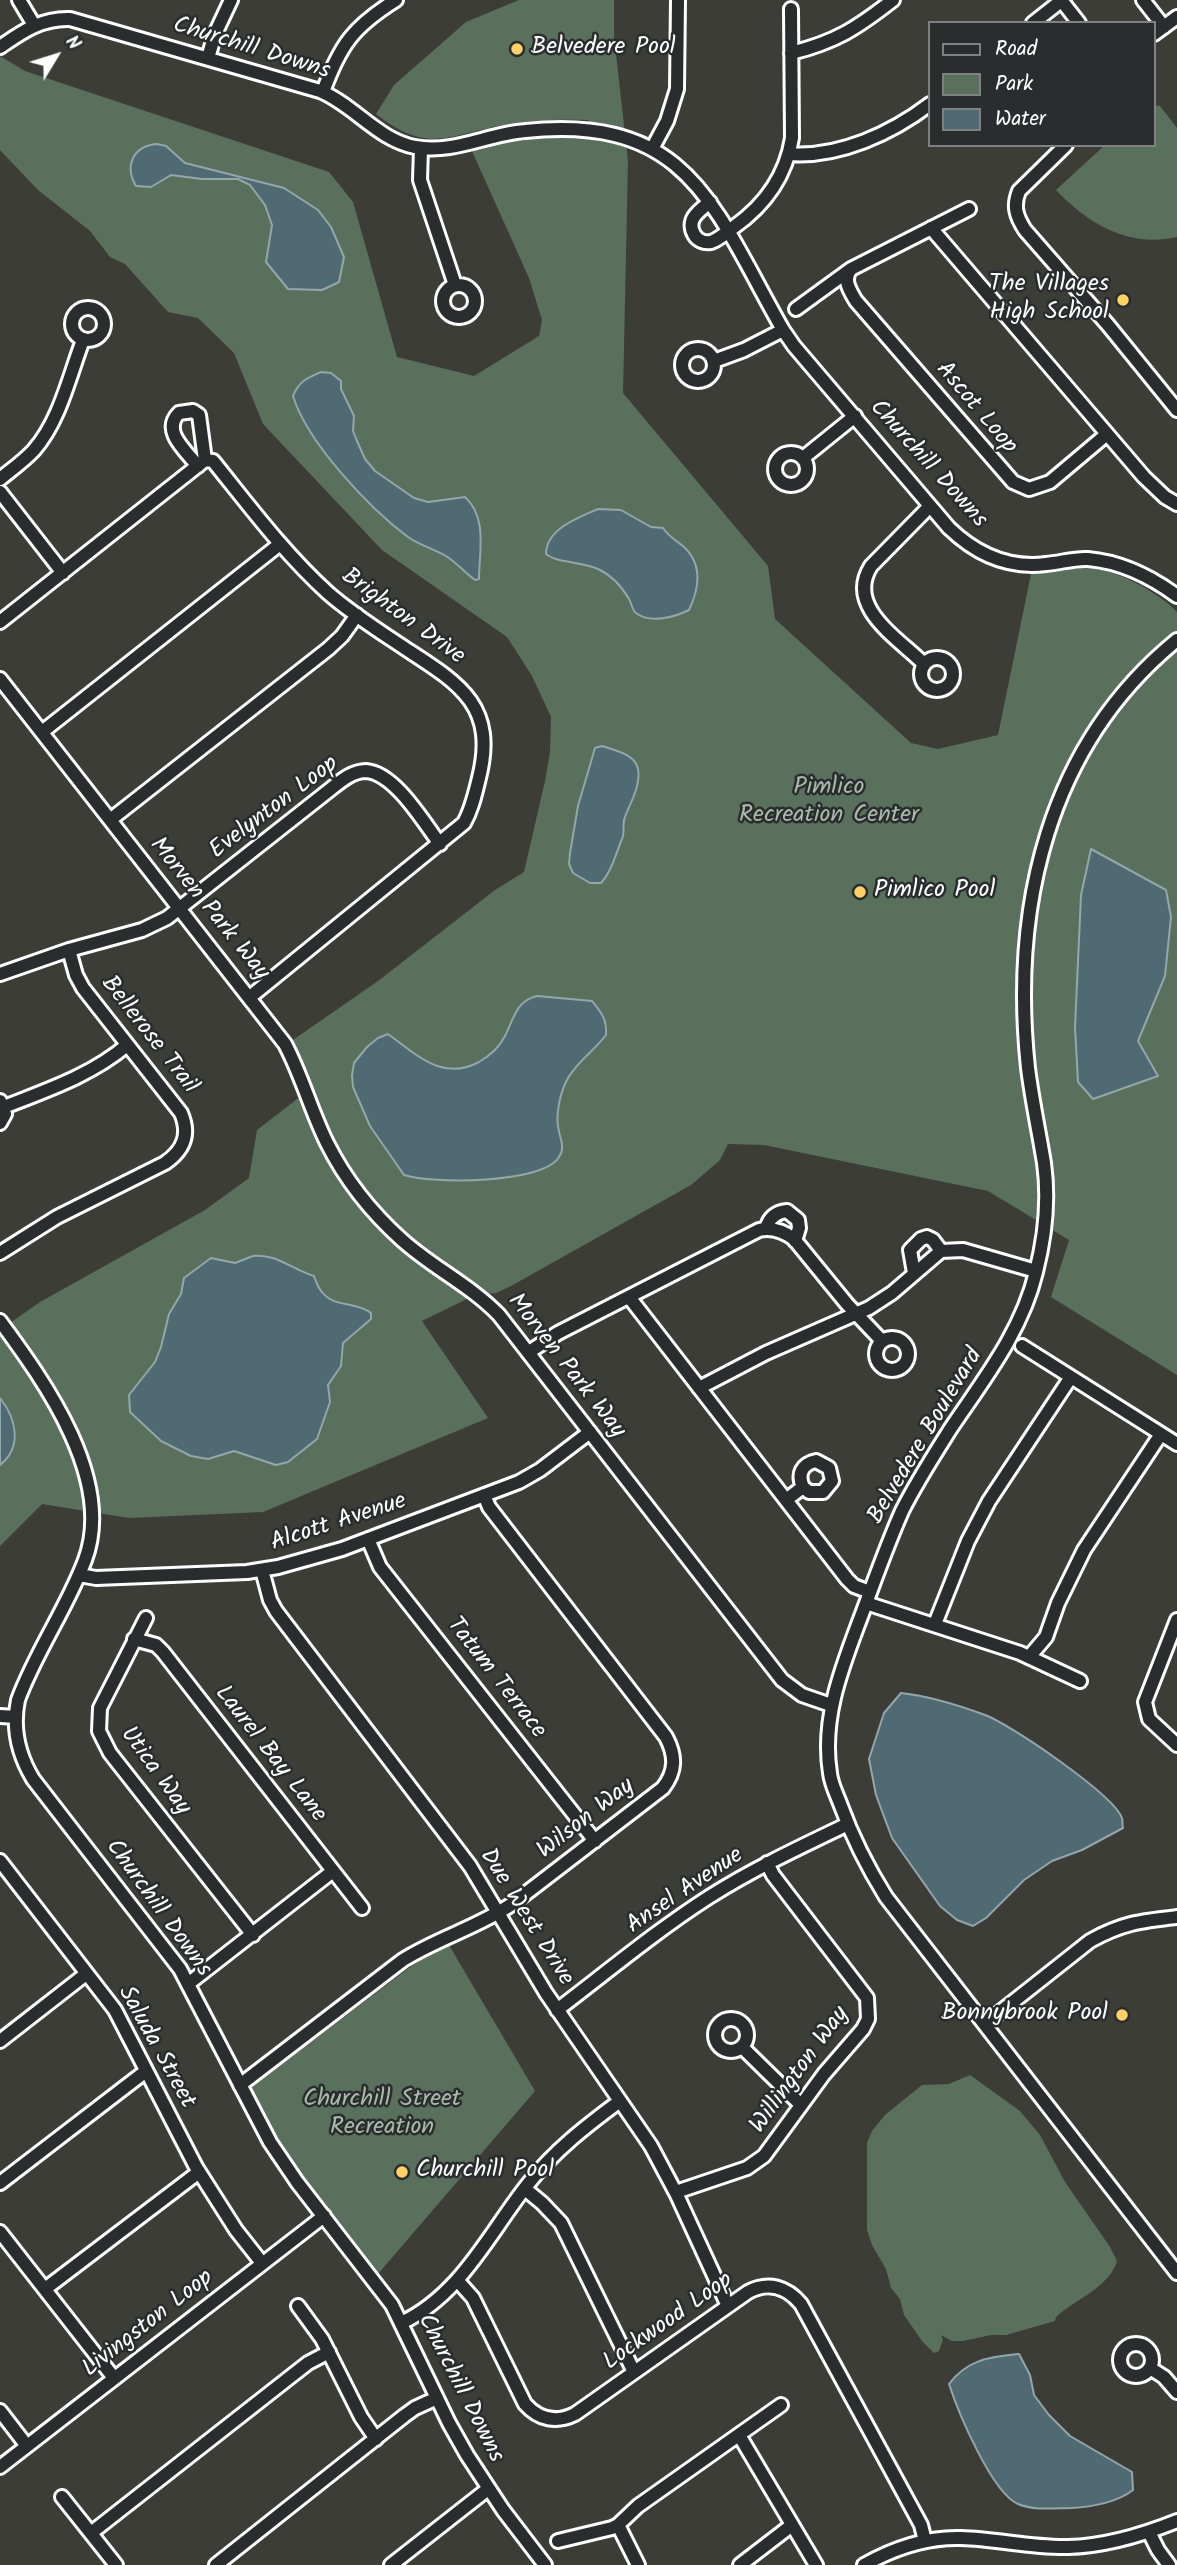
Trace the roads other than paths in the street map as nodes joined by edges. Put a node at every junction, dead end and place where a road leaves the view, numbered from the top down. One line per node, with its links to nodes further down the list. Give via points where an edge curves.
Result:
1 (19, 0): 13 (street)
2 (231, 0): 17 (street)
3 (396, 0): 18 (street, via 347,40)
4 (678, 0): 22 (street, via 677,89)
5 (893, 0): 16 (street, via 845,35)
6 (1061, 0): 10 (street); 11 (street)
7 (1143, 0): 12 (street)
8 (791, 9): 16 (street)
9 (1177, 17): 14 (street)
10 (1035, 21)
11 (1077, 21)
12 (1154, 21)
13 (34, 25): 15 (street, Churchill Downs); 17 (street, Churchill Downs, via 69,19)
14 (1159, 31)
15 (0, 47)
16 (792, 53): 23 (street)
17 (208, 58): 18 (street, Churchill Downs)
18 (323, 92): 21 (street, Churchill Downs, via 388,137)
19 (928, 105): 23 (street, via 861,142 818,153)
20 (1064, 147): 34 (street, via 1020,191 1015,212 1025,230)
21 (421, 148): 22 (street, Churchill Downs, via 456,148 526,130 577,128 612,134); 29 (street, via 420,180)
22 (652, 149): 24 (street, Churchill Downs, via 675,163)
23 (789, 154): 27 (street, via 767,197)
24 (710, 202): 27 (street, Churchill Downs); 27 (street, via 692,220 693,234 712,242)
25 (969, 209): 26 (street)
26 (931, 228): 28 (street); 36 (street)
27 (728, 232): 31 (street, Churchill Downs)
28 (851, 269): 30 (street); 36 (street, Ascot Loop, via 847,282 856,300 1013,482 1029,489 1050,482)
29 (455, 285)
30 (796, 309)
31 (783, 330): 33 (street); 35 (street, Churchill Downs)
32 (83, 340): 38 (street, via 47,433)
33 (713, 361)
34 (1177, 410)
35 (855, 416): 37 (street); 41 (street, Churchill Downs)
36 (1108, 434): 40 (street, via 1144,477)
37 (803, 458)
38 (0, 479)
39 (0, 492): 43 (street)
40 (1177, 504)
41 (930, 506): 44 (street, Churchill Downs, via 964,543 997,561 1022,565 1085,559 1109,562 1129,568); 48 (street, via 871,566 862,590 872,614)
42 (281, 544): 43 (street, Brighton Drive, via 213,461 202,463); 45 (street, Brighton Drive); 50 (street)
43 (63, 573): 46 (street)
44 (1177, 596)
45 (356, 615): 51 (street, via 328,649); 52 (street, Brighton Drive, via 449,677 478,715 485,755 474,801 464,823)
46 (0, 622)
47 (1177, 640): 64 (street, Belvedere Boulevard, via 1138,676 1080,755 1048,828 1035,877 1023,969 1024,1026 1044,1167 1043,1242)
48 (924, 663)
49 (0, 679): 50 (street, Morven Park Way)
50 (42, 732): 51 (street, Morven Park Way)
51 (110, 820): 53 (street, Morven Park Way)
52 (440, 844): 53 (street, Evelynton Loop, via 389,780 366,771 355,773); 56 (street, Brighton Drive)
53 (180, 909): 54 (street, Evelynton Loop, via 142,930); 56 (street, Morven Park Way)
54 (69, 950): 55 (street, Evelynton Loop); 57 (street, Bellerose Trail, via 83,988)
55 (0, 974)
56 (250, 997): 71 (street, Morven Park Way, via 285,1044 326,1141 362,1196 403,1241 484,1299)
57 (127, 1045): 58 (street, via 74,1079); 63 (street, Bellerose Trail, via 181,1112 186,1130 182,1146 165,1163 63,1213)
58 (2, 1104): 59 (street, via 5,1114)
59 (0, 1123)
60 (766, 1228): 61 (street, via 786,1233); 61 (street, via 772,1217 787,1211 798,1220); 66 (street)
61 (795, 1241): 67 (street)
62 (941, 1251): 64 (street, via 963,1250); 65 (street); 65 (street, via 927,1237 914,1244 910,1250)
63 (0, 1253)
64 (1037, 1271): 83 (street, Belvedere Boulevard, via 1010,1339 904,1507)
65 (914, 1273): 67 (street, via 880,1302)
66 (629, 1297): 71 (street); 73 (street)
67 (856, 1314): 69 (street); 73 (street)
68 (0, 1321): 82 (street, Churchill Downs, via 36,1370 86,1472 92,1525)
69 (882, 1341)
70 (1023, 1346): 72 (street)
71 (529, 1352): 74 (street, Morven Park Way)
72 (1071, 1377): 75 (street); 86 (street, via 989,1501)
73 (699, 1388): 79 (street)
74 (590, 1432): 78 (street, Alcott Avenue, via 531,1476); 90 (street, Morven Park Way, via 782,1679 802,1695)
75 (1161, 1434): 76 (street); 88 (street, via 1084,1550 1046,1637)
76 (1177, 1444)
77 (803, 1487): 79 (street)
78 (484, 1495): 80 (street, Alcott Avenue); 95 (street, Wilson Way, via 673,1751 672,1777 663,1788)
79 (786, 1500): 83 (street, via 847,1579)
80 (368, 1539): 81 (street, Alcott Avenue); 95 (street, Tatum Terrace, via 380,1567)
81 (262, 1570): 82 (street, Alcott Avenue, via 192,1576); 100 (street, Due West Drive, via 276,1611 462,1855)
82 (79, 1575): 92 (street, Churchill Downs, via 22,1690)
83 (868, 1597): 86 (street); 90 (street, Belvedere Boulevard)
84 (146, 1618): 87 (street, Utica Way)
85 (1177, 1620): 93 (street, via 1145,1702 1149,1719)
86 (935, 1624): 88 (street)
87 (134, 1639): 98 (street, Laurel Bay Lane, via 156,1645 163,1652); 102 (street, Utica Way, via 100,1708 103,1742)
88 (1030, 1657): 89 (street)
89 (1080, 1681)
90 (831, 1705): 94 (street, Belvedere Boulevard, via 830,1776)
91 (0, 1716): 92 (street)
92 (16, 1717): 104 (street, Churchill Downs, via 19,1752 33,1779)
93 (1177, 1745)
94 (848, 1824): 97 (street, Ansel Avenue); 106 (street, Belvedere Boulevard, via 886,1898)
95 (595, 1840): 100 (street, Wilson Way)
96 (0, 1861): 103 (street, Saluda Street)
97 (767, 1863): 105 (street, Ansel Avenue, via 683,1914); 112 (street, Willington Way, via 867,1998 869,2007 863,2029)
98 (333, 1871): 99 (street, Laurel Bay Lane); 102 (street)
99 (362, 1908)
100 (498, 1914): 105 (street, Due West Drive); 110 (street, Wilson Way, via 403,1960)
101 (1177, 1917): 106 (street, via 1130,1922 1107,1931)
102 (253, 1935): 104 (street)
103 (86, 1974): 107 (street); 109 (street, Saluda Street, via 115,2010)
104 (188, 1984): 110 (street, Churchill Downs)
105 (557, 2010): 111 (street, Due West Drive)
106 (985, 2024): 120 (street, Belvedere Boulevard)
107 (0, 2041)
108 (742, 2047): 112 (street)
109 (146, 2071): 113 (street, Saluda Street); 114 (street)
110 (240, 2085): 117 (street, Churchill Downs, via 282,2161)
111 (620, 2101): 115 (street, via 566,2143); 116 (street, Due West Drive)
112 (801, 2105): 116 (street, Willington Way, via 756,2163)
113 (199, 2172): 119 (street, Saluda Street); 122 (street)
114 (0, 2183)
115 (524, 2189): 121 (street); 128 (street, via 561,2222)
116 (676, 2192): 124 (street, Due West Drive)
117 (324, 2216): 119 (street, Livingston Loop); 125 (street, Churchill Downs, via 380,2287)
118 (0, 2232): 122 (street)
119 (262, 2263): 129 (street, Livingston Loop)
120 (1175, 2265)
121 (457, 2280): 125 (street, via 429,2307); 128 (street, Lockwood Loop, via 473,2298 525,2404 538,2416 566,2418)
122 (45, 2289): 129 (street)
123 (298, 2306): 126 (street)
124 (728, 2306): 128 (street, Lockwood Loop); 146 (street, Lockwood Loop, via 764,2286 781,2288 795,2297 921,2525)
125 (401, 2323): 131 (street, Churchill Downs)
126 (329, 2352): 135 (street); 144 (street, via 308,2363)
127 (1150, 2368): 130 (street)
128 (634, 2372)
129 (114, 2378): 136 (street, Livingston Loop)
130 (1177, 2392)
131 (437, 2398): 135 (street, via 415,2408); 138 (street, Churchill Downs)
132 (781, 2405): 134 (street)
133 (0, 2411): 136 (street)
134 (739, 2435): 141 (street, via 628,2513); 142 (street)
135 (376, 2439): 148 (street)
136 (27, 2446): 137 (street, Livingston Loop)
137 (0, 2467)
138 (488, 2489): 149 (street); 150 (street, Churchill Downs)
139 (62, 2497): 144 (street)
140 (1177, 2521): 143 (street)
141 (618, 2525): 145 (street); 151 (street)
142 (792, 2525): 152 (street); 153 (street)
143 (1149, 2532): 146 (street, via 1069,2547 961,2538); 155 (street)
144 (91, 2533): 147 (street)
145 (558, 2541)
146 (925, 2541): 154 (street)
147 (116, 2565)
148 (216, 2565)
149 (391, 2565)
150 (545, 2565)
151 (638, 2565)
152 (740, 2565)
153 (816, 2565)
154 (864, 2565)
155 (1169, 2565)

